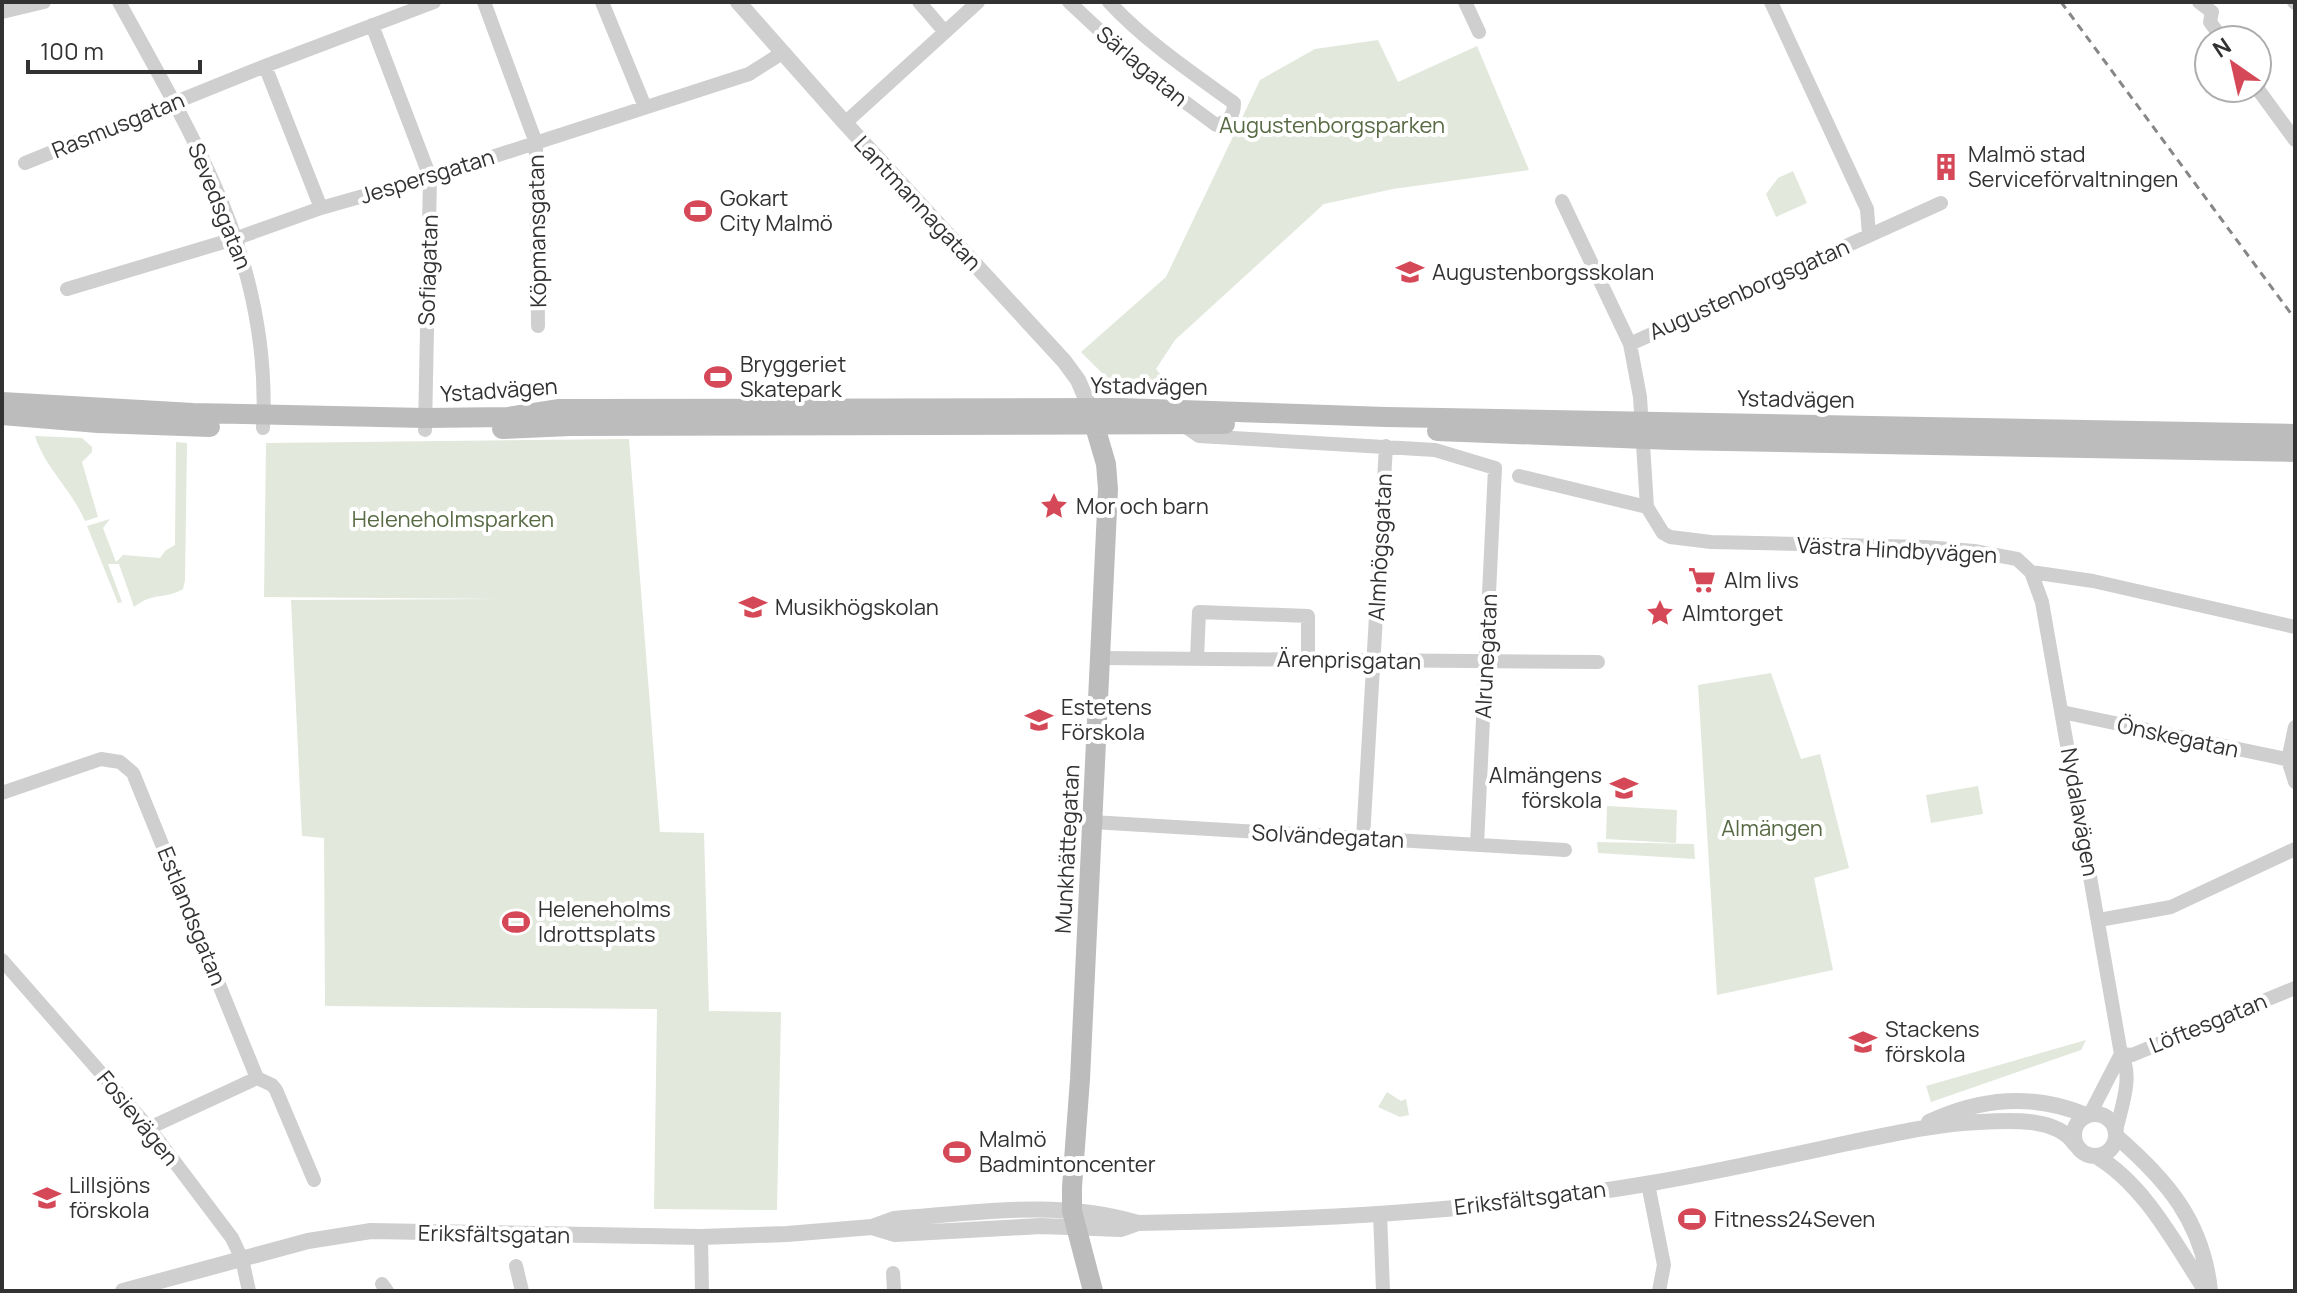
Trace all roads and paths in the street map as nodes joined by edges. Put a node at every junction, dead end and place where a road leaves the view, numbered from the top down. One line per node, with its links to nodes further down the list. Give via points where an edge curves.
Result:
1 (44, 2): 15 (street)
2 (119, 2): 23 (street, Sevedsgatan)
3 (434, 2): 18 (street, Rasmusgatan)
4 (484, 2): 28 (street, Köpmansgatan)
5 (602, 2): 25 (street)
6 (738, 2): 21 (street, Lantmannagatan)
7 (919, 2): 19 (street)
8 (978, 2): 19 (street)
9 (1069, 2): 10 (street, Särlagatan, via 1142,70 1216,125 1227,121 1234,103)
10 (1109, 2)
11 (1465, 2): 20 (street)
12 (1771, 2): 34 (street, Augustenborgsgatan, via 1867,209)
13 (2199, 2): 16 (street)
14 (2226, 2): 16 (street)
15 (2, 12)
16 (2212, 12): 17 (street)
17 (2211, 24)
18 (372, 25): 22 (street, Rasmusgatan); 30 (street, Sofiagatan)
19 (945, 32): 26 (street)
20 (1479, 32)
21 (782, 53): 25 (street, Jespersgatan, via 749,74); 26 (street, Lantmannagatan)
22 (265, 66): 23 (street, Rasmusgatan); 33 (street)
23 (174, 102): 29 (street, Rasmusgatan); 35 (street, Sevedsgatan)
24 (2269, 104): 27 (street)
25 (645, 107): 28 (street, Jespersgatan)
26 (845, 123): 41 (street, Lantmannagatan, via 1064,361)
27 (2295, 140)
28 (536, 143): 30 (street, Jespersgatan); 37 (street, Köpmansgatan)
29 (25, 163)
30 (430, 177): 33 (street, Jespersgatan); 43 (street, Sofiagatan)
31 (1562, 201): 38 (street)
32 (1941, 203): 34 (street, Augustenborgsgatan)
33 (321, 208): 35 (street, Jespersgatan)
34 (1869, 235): 38 (street, Augustenborgsgatan)
35 (237, 238): 36 (street, Jespersgatan); 42 (street, Sevedsgatan, via 259,337)
36 (67, 289)
37 (538, 326)
38 (1630, 344): 45 (street)
39 (2, 402): 42 (main road, Ystadvägen)
40 (2, 415): 42 (main road, Ystadvägen, via 98,423)
41 (1092, 416): 43 (main road, Ystadvägen); 44 (main road, Ystadvägen); 45 (main road, Ystadvägen); 54 (main road, Munkhättegatan, via 1108,489)
42 (263, 421): 43 (main road, Ystadvägen)
43 (425, 424)
44 (1183, 425): 45 (main road, Ystadvägen); 47 (street, Ystadvägen, via 1199,436)
45 (1642, 430): 46 (main road, Ystadvägen); 48 (main road, Ystadvägen); 51 (street)
46 (2295, 434)
47 (1386, 446): 49 (street, Ystadvägen, via 1435,450); 57 (street, Almhögsgatan)
48 (2295, 452)
49 (1495, 468): 58 (street, Alrunegatan)
50 (1519, 476): 51 (street)
51 (1647, 507): 52 (street, Västra Hindbyvägen, via 1670,537 1974,551 2017,559)
52 (2031, 572): 53 (street, Västra Hindbyvägen); 60 (street, Nydalavägen, via 2042,602)
53 (2295, 627)
54 (1100, 658): 55 (street, Ärenprisgatan); 65 (main road, Munkhättegatan)
55 (1197, 658): 56 (street, Ärenprisgatan); 56 (street, via 1199,612 1308,616)
56 (1308, 659): 57 (street, Ärenprisgatan)
57 (1374, 660): 58 (street, Ärenprisgatan); 66 (street, Almhögsgatan)
58 (1486, 661): 59 (street, Ärenprisgatan); 67 (street, Alrunegatan)
59 (1598, 662)
60 (2062, 712): 62 (street, Önskegatan); 70 (street, Nydalavägen)
61 (2295, 727): 62 (street)
62 (2291, 760): 63 (street)
63 (2295, 782)
64 (2, 793): 74 (street, Estlandsgatan, via 101,759 120,762 133,773)
65 (1092, 822): 66 (street, Solvändegatan); 84 (main road, Munkhättegatan)
66 (1363, 838): 67 (street, Solvändegatan)
67 (1477, 845): 69 (street, Solvändegatan)
68 (2295, 849): 70 (street, via 2171,907)
69 (1565, 850)
70 (2099, 920): 73 (street, Nydalavägen)
71 (2, 960): 76 (street, Fosievägen)
72 (2295, 988): 73 (street, Löftesgatan, via 2132,1055)
73 (2121, 1054): 75 (street); 78 (street, Nydalavägen, via 2127,1075)
74 (257, 1078): 76 (street); 81 (street, Estlandsgatan, via 276,1090)
75 (2088, 1114): 77 (street, Eriksfältsgatan, via 2057,1105 2000,1100); 78 (street, via 2110,1119); 79 (street, via 2075,1127)
76 (149, 1128): 86 (street, Fosievägen, via 232,1238)
77 (1917, 1128): 79 (street, Eriksfältsgatan, via 2036,1124 2064,1131); 82 (street, Eriksfältsgatan)
78 (2116, 1134): 80 (street, via 2110,1150); 97 (street, via 2153,1170 2196,1230 2208,1266)
79 (2075, 1144): 80 (street)
80 (2096, 1156): 97 (street, via 2143,1199)
81 (314, 1180)
82 (1648, 1184): 83 (street, Eriksfältsgatan); 96 (street, via 1664,1265)
83 (1380, 1213): 84 (street, Eriksfältsgatan, via 1138,1223 1121,1229); 95 (street)
84 (1074, 1219): 85 (street, Eriksfältsgatan, via 1041,1226 895,1234 872,1227); 94 (main road, Munkhättegatan)
85 (701, 1237): 86 (street, Eriksfältsgatan, via 371,1231); 92 (street)
86 (242, 1259): 89 (street, Eriksfältsgatan); 90 (street, Fosievägen)
87 (516, 1266): 91 (street)
88 (893, 1273): 93 (street)
89 (123, 1291)
90 (249, 1291)
91 (522, 1291)
92 (702, 1291)
93 (894, 1291)
94 (1093, 1291)
95 (1383, 1291)
96 (1659, 1291)
97 (2208, 1291)

